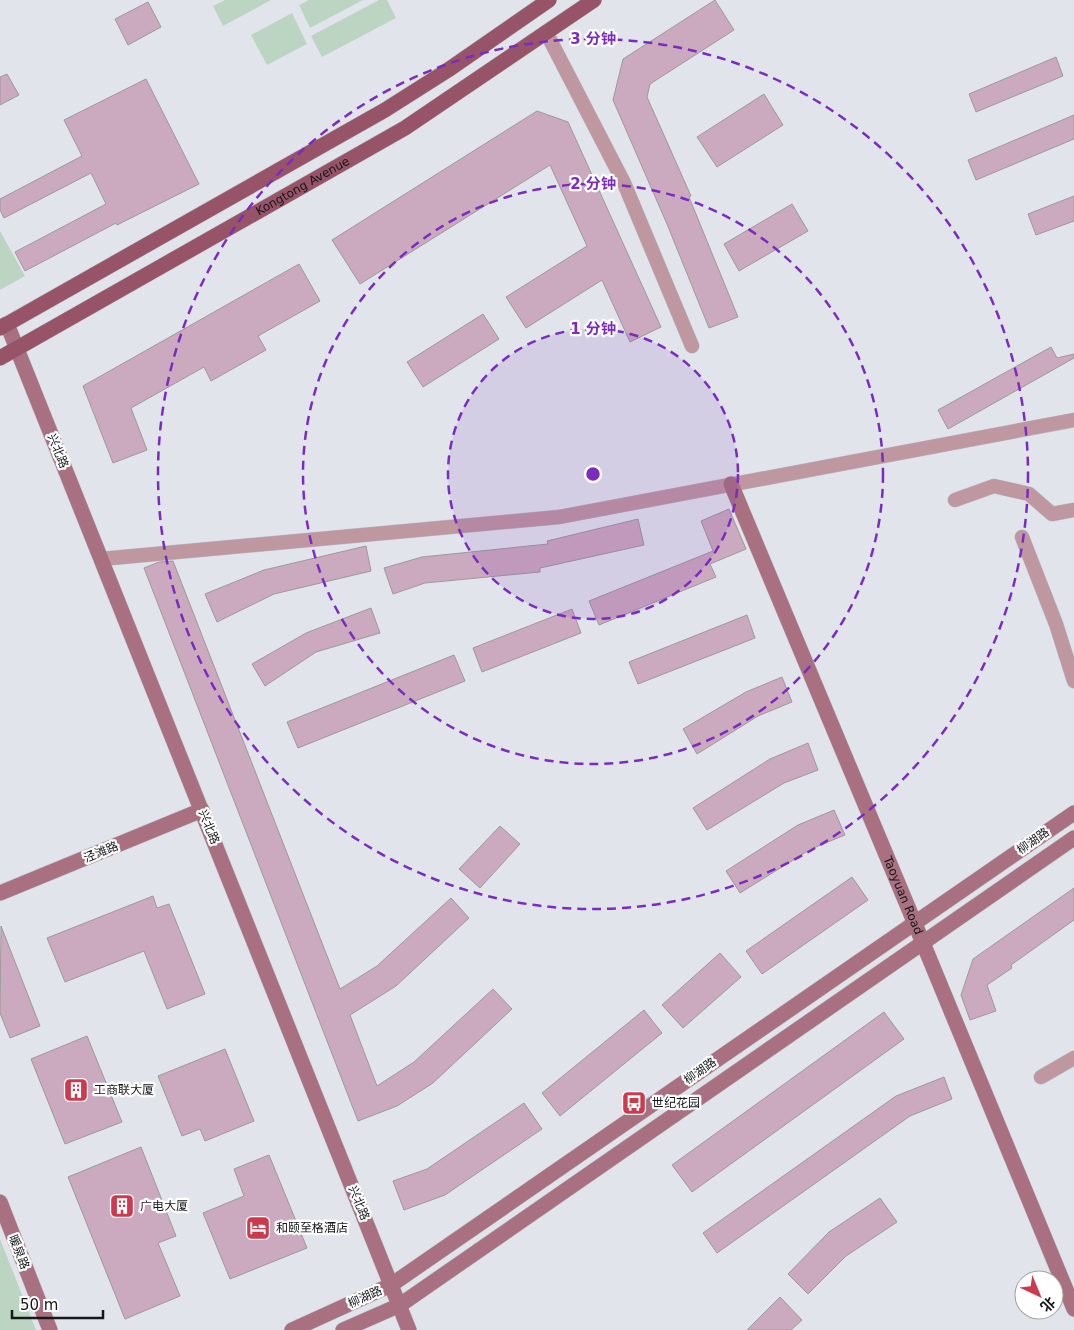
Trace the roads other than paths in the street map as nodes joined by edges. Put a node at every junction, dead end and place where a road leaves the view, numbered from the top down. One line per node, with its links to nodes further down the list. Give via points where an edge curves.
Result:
1 (549, 0): 4 (main road, Kongtong Avenue, via 385,110)
2 (594, 0): 3 (main road, Kongtong Avenue)
3 (546, 32): 5 (street, via 624,183); 6 (main road, Kongtong Avenue, via 405,128)
4 (2, 327): 6 (street, 兴北路)
5 (692, 346)
6 (17, 349): 7 (main road, Kongtong Avenue); 8 (street); 14 (street, 兴北路)
7 (0, 358)
8 (0, 364)
9 (1074, 420): 10 (street)
10 (731, 484): 14 (street, via 559,517); 20 (street, Taoyuan Road)
11 (955, 500): 12 (street, via 994,486 1029,494 1052,514)
12 (1074, 510)
13 (1022, 537): 15 (street, via 1056,624)
14 (101, 559): 16 (street, 兴北路)
15 (1074, 682)
16 (202, 810): 19 (street, 泾滩路); 25 (street, 兴北路)
17 (1074, 813): 20 (street, 柳湖路)
18 (1072, 842): 21 (street, 柳湖路)
19 (0, 893)
20 (914, 923): 21 (street, Taoyuan Road); 25 (street, 柳湖路)
21 (924, 943): 26 (street, 柳湖路); 27 (street, Taoyuan Road)
22 (1074, 1058): 23 (street)
23 (1041, 1077)
24 (0, 1202): 28 (street, 暖泉路)
25 (391, 1285): 26 (street, 兴北路); 29 (street, 柳湖路)
26 (400, 1305): 30 (street, 柳湖路); 31 (street, 兴北路)
27 (1074, 1309)
28 (50, 1330)
29 (292, 1330)
30 (343, 1330)
31 (409, 1330)

